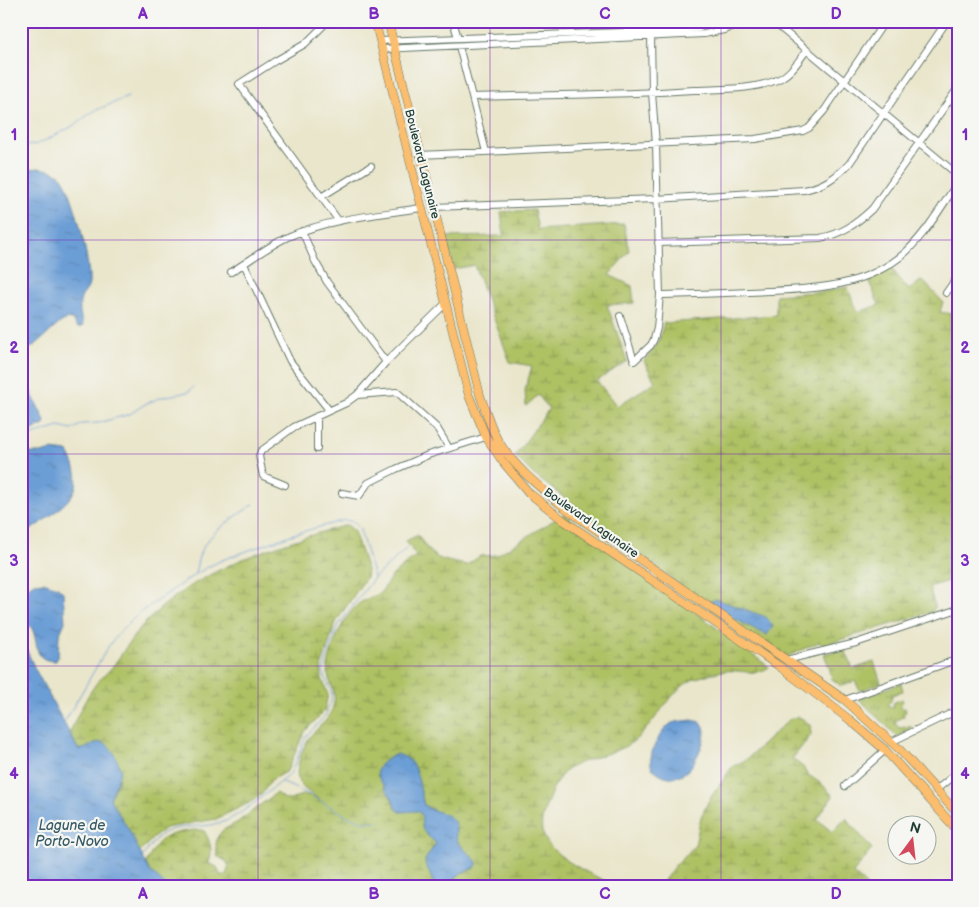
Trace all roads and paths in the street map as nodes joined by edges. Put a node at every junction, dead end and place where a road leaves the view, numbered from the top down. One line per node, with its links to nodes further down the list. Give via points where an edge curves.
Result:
1 (328, 21): 30 (street, via 305,44 239,84)
2 (375, 21): 13 (main road, Boulevard Lagunaire)
3 (388, 21): 14 (main road, Boulevard Lagunaire)
4 (454, 21): 12 (street)
5 (650, 21): 11 (street)
6 (724, 21): 11 (street, via 699,28)
7 (746, 21): 11 (street, via 704,34)
8 (772, 21): 17 (street)
9 (885, 21): 18 (street)
10 (948, 21): 22 (street)
11 (651, 34): 12 (street); 15 (street); 20 (street)
12 (458, 38): 14 (street)
13 (380, 41): 14 (street); 16 (main road, Boulevard Lagunaire)
14 (393, 45): 15 (street); 16 (street); 26 (main road, Boulevard Lagunaire)
15 (459, 46): 21 (street)
16 (382, 49): 33 (main road, Boulevard Lagunaire)
17 (807, 50): 18 (street); 20 (street, via 789,73 773,81 730,88)
18 (844, 81): 22 (street); 24 (street, via 824,111 803,131 756,139)
19 (958, 88): 23 (street)
20 (652, 93): 21 (street); 24 (street)
21 (472, 97): 25 (street)
22 (883, 114): 23 (street); 31 (street, via 849,164 821,185 804,190)
23 (919, 143): 28 (street); 36 (street, via 872,208 858,222 832,236)
24 (656, 144): 25 (street); 31 (street)
25 (486, 152): 26 (street)
26 (420, 155): 32 (main road, Boulevard Lagunaire)
27 (371, 166): 30 (street)
28 (958, 175)
29 (958, 182): 41 (street, via 928,227 906,252 884,268 855,281 813,289)
30 (321, 197): 34 (street)
31 (656, 199): 32 (street); 36 (street)
32 (433, 207): 55 (main road, Boulevard Lagunaire, via 480,395 498,441 537,486 568,512)
33 (421, 208): 34 (street); 42 (main road, Boulevard Lagunaire)
34 (338, 220): 35 (street)
35 (302, 231): 37 (street, via 274,244); 44 (street, via 326,282)
36 (658, 243): 41 (street)
37 (244, 264): 38 (street); 46 (street, via 290,361)
38 (231, 272)
39 (958, 276): 40 (street)
40 (946, 293)
41 (660, 295): 43 (street, via 654,339 634,361)
42 (445, 304): 44 (street); 48 (main road, Boulevard Lagunaire, via 469,396)
43 (620, 316)
44 (386, 362): 45 (street)
45 (357, 395): 46 (street); 50 (street, via 397,392 431,422)
46 (329, 410): 47 (street)
47 (317, 416): 49 (street); 51 (street, via 294,427 260,453 263,476)
48 (486, 437): 50 (street); 59 (main road, Boulevard Lagunaire, via 518,481 563,520 779,666)
49 (317, 448)
50 (449, 448): 52 (street, via 368,483 359,496)
51 (285, 485)
52 (342, 493)
53 (958, 609): 55 (street, via 856,643)
54 (958, 659): 56 (street)
55 (786, 660): 56 (main road, Boulevard Lagunaire)
56 (845, 700): 58 (main road, Boulevard Lagunaire)
57 (958, 710): 58 (street)
58 (891, 742): 62 (main road, Boulevard Lagunaire)
59 (885, 750): 61 (street); 64 (main road, Boulevard Lagunaire)
60 (958, 772): 62 (street)
61 (845, 786)
62 (936, 790): 63 (main road, Boulevard Lagunaire)
63 (958, 814)
64 (958, 831)

